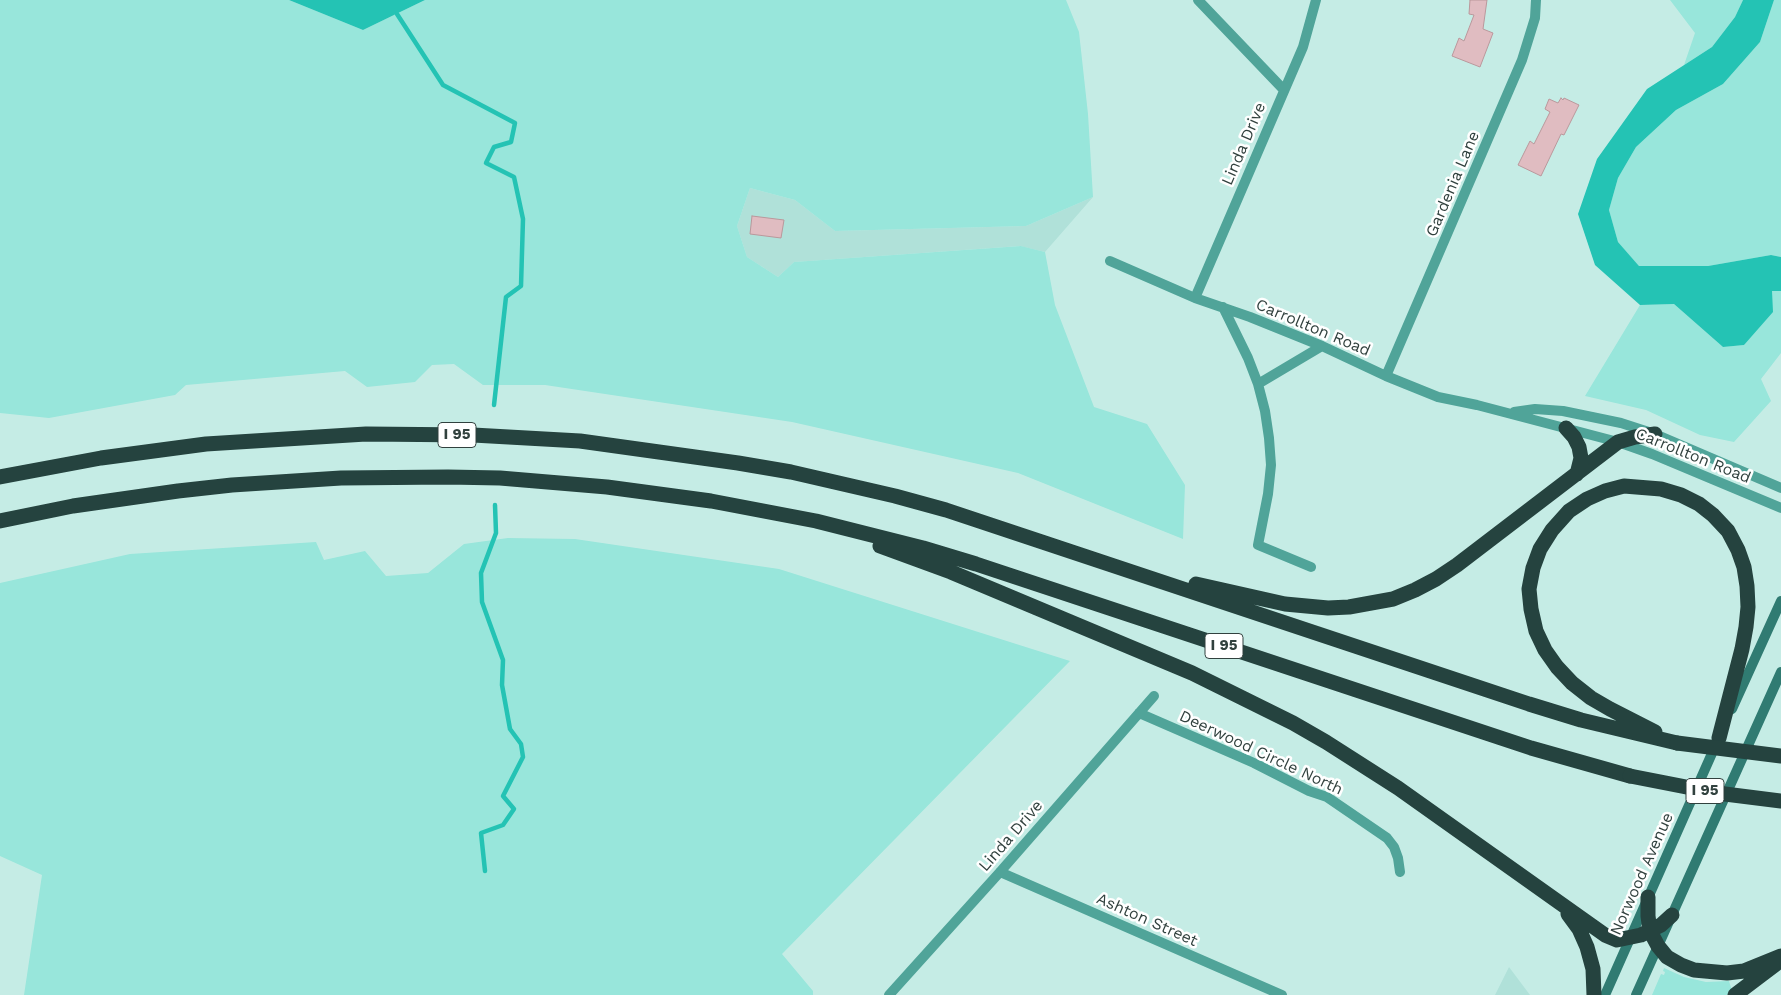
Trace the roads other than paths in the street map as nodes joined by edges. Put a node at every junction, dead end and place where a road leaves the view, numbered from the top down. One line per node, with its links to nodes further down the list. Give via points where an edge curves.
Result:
1 (1198, 0): 4 (street)
2 (1316, 0): 4 (street, Linda Drive, via 1303,47)
3 (1536, 0): 9 (street, Gardenia Lane, via 1536,18 1522,60)
4 (1284, 90): 6 (street, Linda Drive)
5 (1110, 261): 6 (street, Carrollton Road)
6 (1195, 298): 7 (street, Carrollton Road)
7 (1223, 307): 8 (street, Carrollton Road); 10 (street)
8 (1322, 346): 9 (street, Carrollton Road); 10 (street)
9 (1386, 376): 11 (street, Carrollton Road, via 1438,397)
10 (1258, 384): 22 (street, via 1271,465 1258,545)
11 (1506, 412): 12 (street, Carrollton Road); 13 (street, Carrollton Road, via 1563,411)
12 (1566, 428): 14 (street, Carrollton Road); 15 (highway, via 1579,447 1581,458)
13 (1655, 434): 14 (highway); 17 (street, Carrollton Road)
14 (1618, 442): 15 (highway); 18 (street, Carrollton Road)
15 (1577, 474): 21 (highway, via 1436,579 1392,599 1370,604 1328,608 1285,604)
16 (0, 477): 21 (highway, I 95, via 101,458 260,440 420,434 580,441 792,472 895,496)
17 (1781, 488)
18 (1781, 508)
19 (0, 521): 20 (highway, I 95, via 124,498 232,485 341,478 430,477 500,478 607,487 711,501)
20 (816, 521): 30 (highway, I 95, bridge, via 976,564 1531,748 1630,776 1717,793); 34 (highway, via 951,572 1183,669 1285,719 1398,788)
21 (1118, 566): 27 (highway, I 95, via 1521,702 1581,720)
22 (1311, 567)
23 (1781, 601): 28 (main road, Norwood Avenue)
24 (1781, 672): 35 (main road)
25 (1154, 696): 26 (street, Linda Drive)
26 (1140, 713): 31 (street, Linda Drive); 32 (street, Deerwood Circle North, via 1327,797 1387,838 1396,852)
27 (1648, 733): 28 (highway, via 1591,698 1557,667 1536,631 1529,589 1540,549 1569,511 1586,499 1624,486 1661,489 1699,504 1728,531 1738,550 1747,586 1746,627); 29 (highway, I 95, bridge, via 1677,743)
28 (1719, 738): 33 (main road, Norwood Avenue)
29 (1781, 756)
30 (1781, 801)
31 (1000, 872): 41 (street, Linda Drive); 42 (street, Ashton Street)
32 (1400, 872)
33 (1648, 897): 36 (highway); 37 (main road, Norwood Avenue)
34 (1561, 905): 37 (highway, via 1605,935 1618,940); 43 (highway, via 1587,947 1593,969)
35 (1672, 915): 36 (highway); 38 (main road)
36 (1650, 931): 37 (highway); 38 (highway)
37 (1630, 938): 44 (main road, Norwood Avenue)
38 (1658, 946): 39 (highway, via 1667,957 1681,965 1711,973 1744,971); 45 (main road)
39 (1781, 956)
40 (1781, 960): 46 (highway)
41 (889, 995)
42 (1282, 995)
43 (1594, 995)
44 (1605, 995)
45 (1636, 995)
46 (1735, 995)

